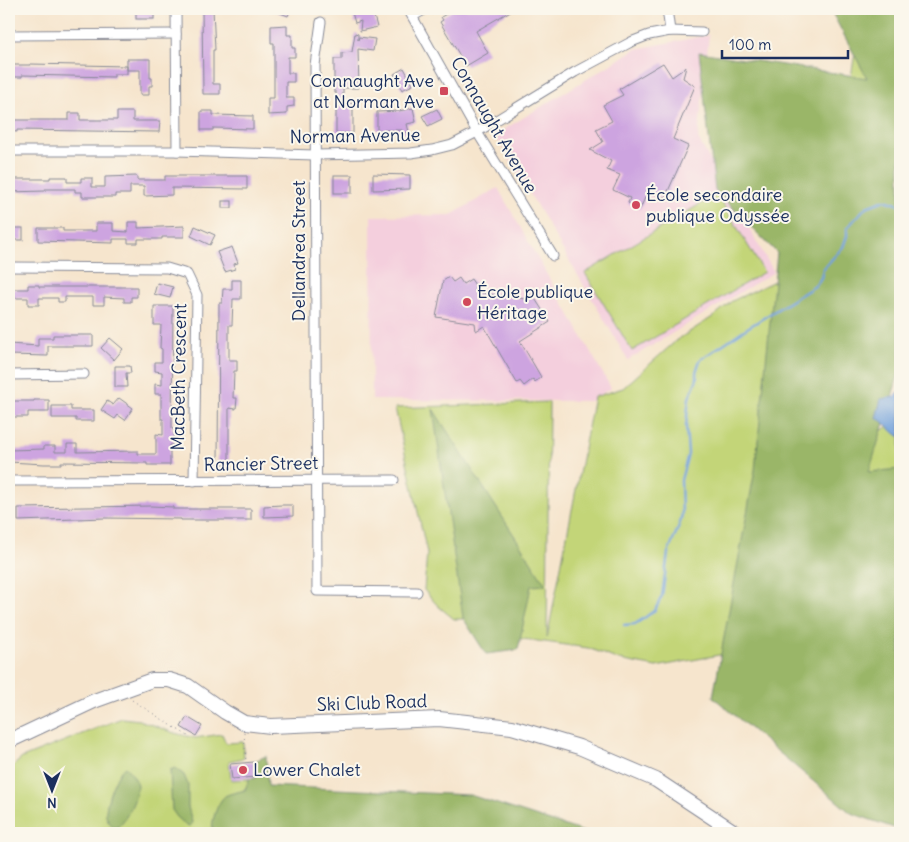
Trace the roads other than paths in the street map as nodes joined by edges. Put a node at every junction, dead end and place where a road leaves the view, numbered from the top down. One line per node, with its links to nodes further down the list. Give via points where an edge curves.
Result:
1 (176, 9): 9 (street)
2 (426, 9): 4 (street)
3 (668, 9): 6 (street)
4 (410, 13): 10 (street, Connaught Avenue)
5 (321, 22): 13 (street, Dellandrea Street, via 315,65)
6 (670, 31): 7 (street, Norman Avenue); 10 (street, Norman Avenue, via 631,42)
7 (702, 32)
8 (9, 34): 9 (street)
9 (176, 34): 11 (street)
10 (477, 132): 13 (street, Norman Avenue, via 452,145 411,153); 14 (street, Connaught Avenue)
11 (177, 151): 12 (street, Norman Avenue); 13 (street, Norman Avenue)
12 (9, 152)
13 (315, 155): 18 (street, Dellandrea Street)
14 (553, 256)
15 (9, 267): 21 (street, MacBeth Crescent, via 167,268 187,274 197,295)
16 (84, 374): 17 (street)
17 (9, 375)
18 (318, 480): 19 (street, Rancier Street); 21 (street, Rancier Street); 22 (street, Dellandrea Street, via 317,591)
19 (394, 480)
20 (9, 481): 21 (street, Rancier Street)
21 (194, 481)
22 (417, 592)
23 (9, 741): 24 (street, Ski Club Road, via 118,692 152,680 170,680 188,686 244,723 271,726 439,719 512,727 579,747 656,780)
24 (736, 833)

